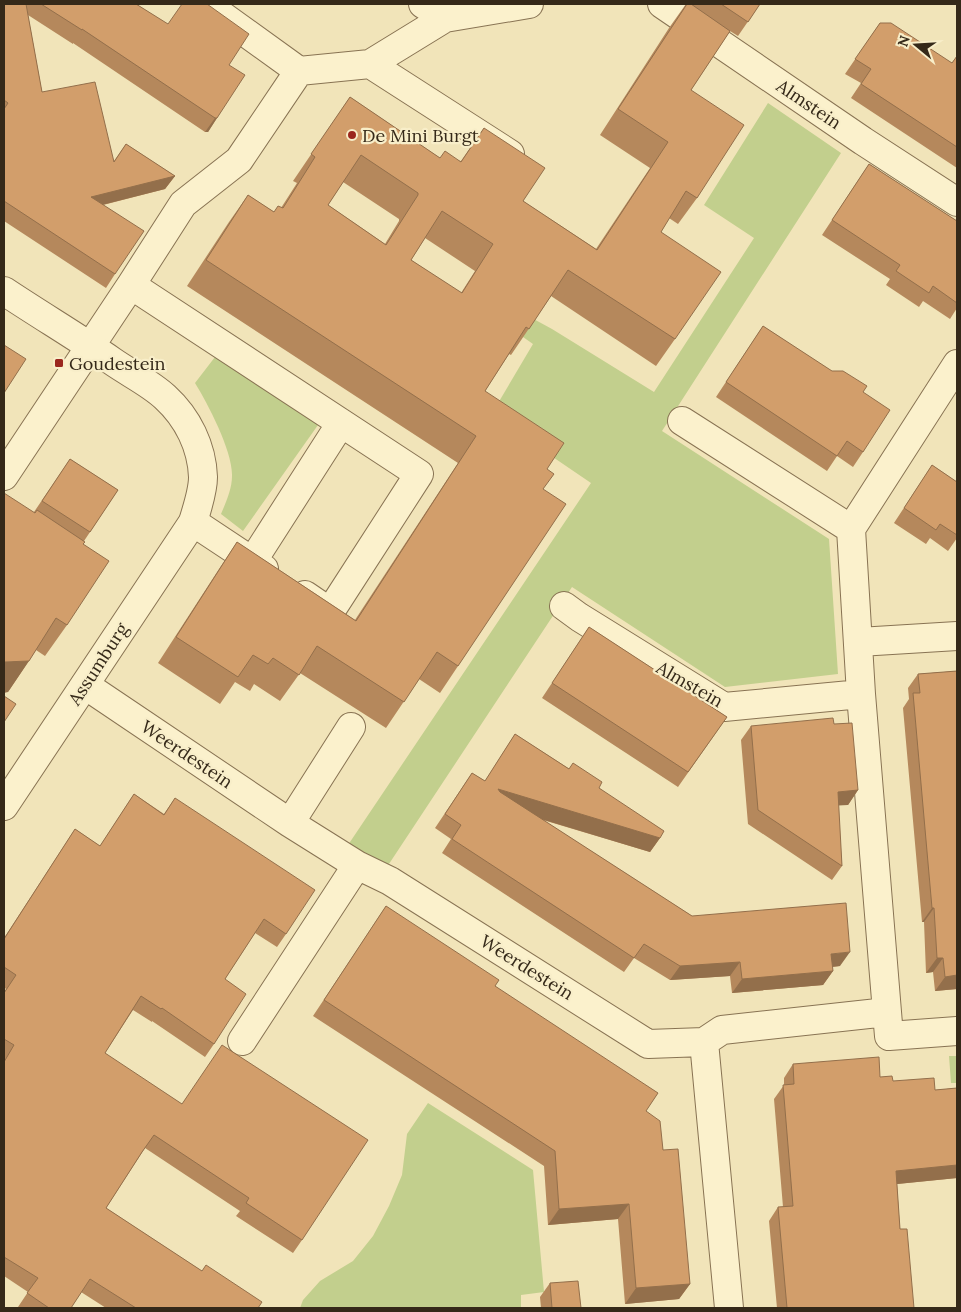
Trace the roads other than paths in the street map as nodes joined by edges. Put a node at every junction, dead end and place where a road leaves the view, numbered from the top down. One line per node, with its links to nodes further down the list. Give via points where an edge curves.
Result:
1 (206, 4): 7 (street)
2 (423, 4): 5 (street)
3 (528, 4): 5 (street)
4 (662, 4): 9 (street, Almstein)
5 (445, 18): 6 (street)
6 (370, 64): 7 (street); 8 (street)
7 (299, 71): 10 (street, via 239,160 183,204)
8 (534, 170)
9 (957, 202)
10 (131, 285): 12 (street); 15 (street)
11 (4, 291): 12 (street, Assumburg)
12 (90, 346): 16 (street); 17 (street, Assumburg, via 165,396 193,434 203,479)
13 (957, 364): 18 (street)
14 (682, 421): 18 (street)
15 (341, 423): 19 (street); 19 (street, via 419,474 330,612)
16 (4, 476)
17 (193, 522): 19 (street); 23 (street, Assumburg)
18 (851, 529): 22 (street)
19 (252, 562)
20 (564, 606): 24 (street, Almstein, via 724,707)
21 (957, 636): 22 (street)
22 (859, 642): 24 (street)
23 (85, 685): 26 (street, Assumburg); 27 (street, Weerdestein)
24 (862, 694): 29 (street)
25 (351, 728): 27 (street)
26 (4, 806)
27 (290, 823): 28 (street, Weerdestein)
28 (356, 865): 31 (street); 32 (street, Weerdestein, via 390,881 648,1044)
29 (887, 1012): 30 (street, via 890,1036); 32 (street, Weerdestein, via 722,1030)
30 (957, 1031)
31 (242, 1041)
32 (704, 1042): 33 (street)
33 (729, 1308)

